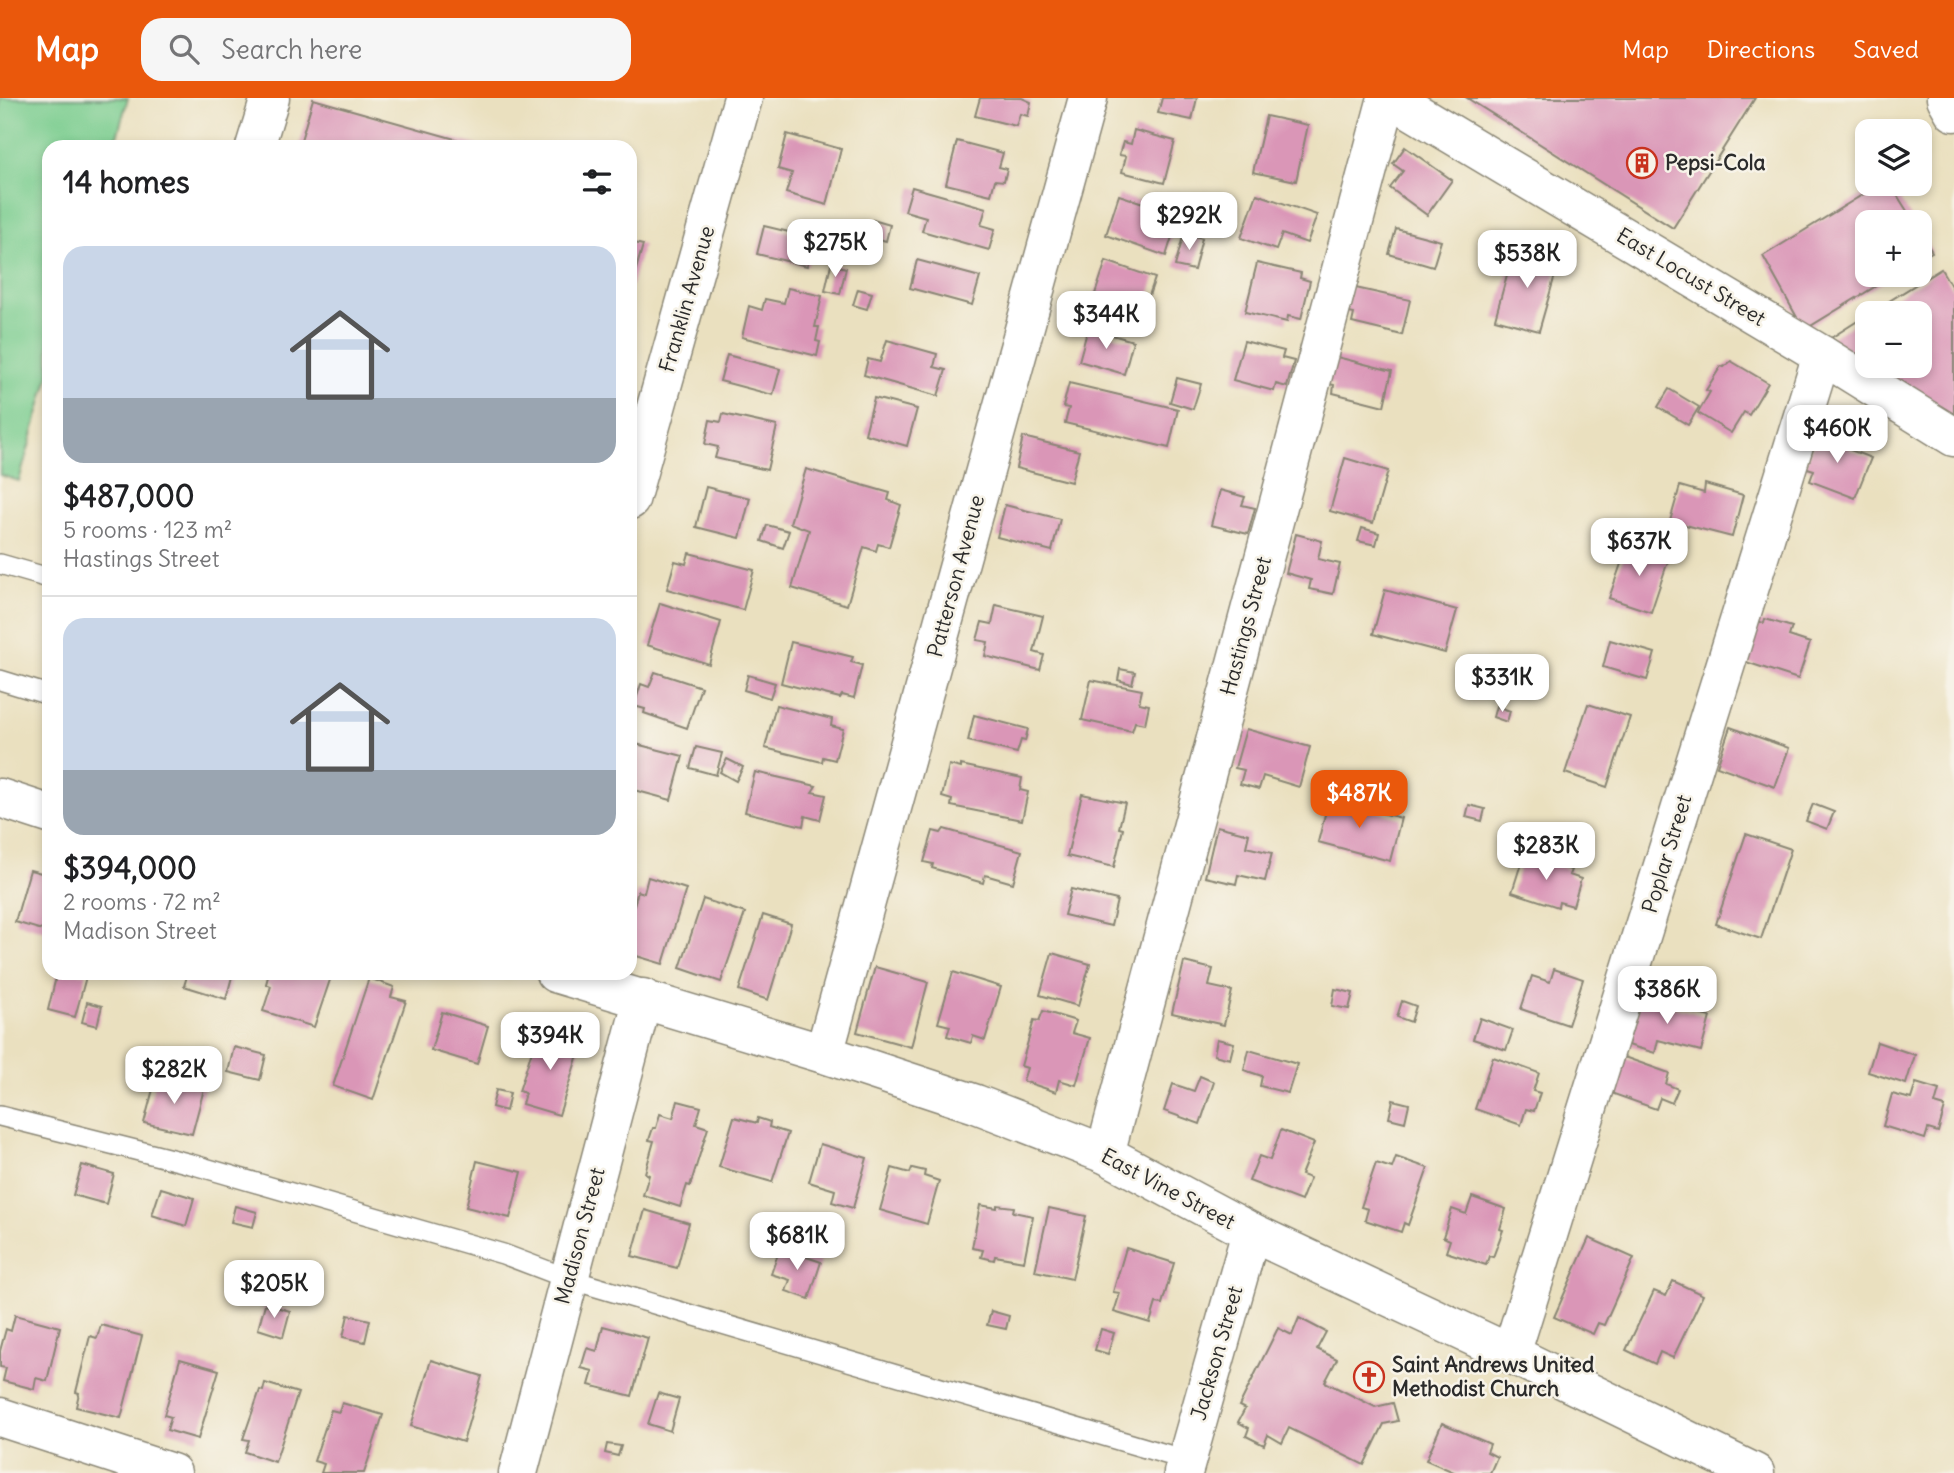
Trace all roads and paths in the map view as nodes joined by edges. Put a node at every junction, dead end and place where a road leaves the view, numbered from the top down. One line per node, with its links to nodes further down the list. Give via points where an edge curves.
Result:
1 (270, 98): 7 (street)
2 (743, 98): 10 (street, Franklin Avenue)
3 (1088, 98): 19 (street, Patterson Avenue)
4 (1389, 98): 8 (street, East Locust Street); 21 (street, Hastings Street)
5 (1946, 98): 6 (street)
6 (1954, 112)
7 (257, 140)
8 (1822, 355): 9 (street, East Locust Street); 24 (street, Poplar Street)
9 (1954, 437)
10 (637, 475)
11 (0, 565): 12 (lane)
12 (42, 576)
13 (0, 680): 14 (lane)
14 (42, 693)
15 (0, 798): 16 (street)
16 (42, 812)
17 (580, 980): 18 (street, East Vine Street)
18 (643, 998): 19 (street, East Vine Street); 23 (street, Madison Street)
19 (824, 1054): 21 (street, East Vine Street, via 976,1104)
20 (0, 1116): 23 (lane, via 191,1164 503,1254)
21 (1105, 1154): 22 (street, East Vine Street)
22 (1251, 1233): 24 (street, East Vine Street); 26 (street, Jackson Street)
23 (569, 1279): 26 (lane); 28 (street, Madison Street)
24 (1511, 1354): 29 (street, East Vine Street)
25 (0, 1417): 27 (street)
26 (1184, 1467)
27 (172, 1473)
28 (518, 1473)
29 (1755, 1473)

